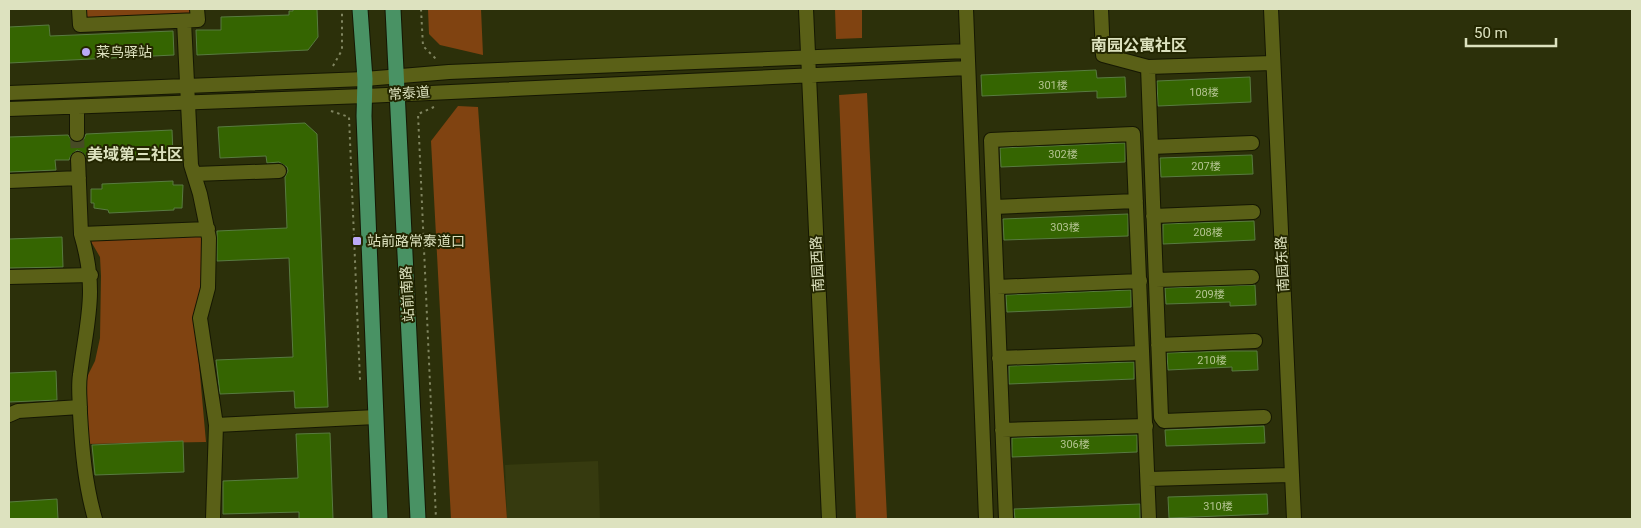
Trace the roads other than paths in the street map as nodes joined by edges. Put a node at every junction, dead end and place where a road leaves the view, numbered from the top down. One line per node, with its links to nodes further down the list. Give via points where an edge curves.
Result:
1 (80, 9): 9 (street, via 80,25)
2 (197, 9): 9 (street, via 198,20)
3 (360, 9): 17 (main road)
4 (393, 9): 16 (main road, 站前南路)
5 (806, 9): 11 (street, 南园西路)
6 (966, 9): 10 (street)
7 (1101, 9): 13 (street, via 1103,55)
8 (1271, 9): 12 (street, 南园东路)
9 (184, 21): 18 (street)
10 (967, 52): 11 (street, 常泰道); 14 (street)
11 (808, 57): 15 (street, 南园西路); 16 (street, 常泰道)
12 (1273, 63): 13 (street); 56 (street, 南园东路)
13 (1148, 67): 27 (street)
14 (968, 68): 15 (street, 常泰道); 63 (street)
15 (809, 74): 20 (street, 常泰道); 62 (street, 南园西路)
16 (396, 77): 17 (street, 常泰道); 20 (main road, 站前南路)
17 (365, 79): 18 (street, 常泰道); 21 (main road)
18 (186, 87): 19 (street, 常泰道); 22 (street)
19 (9, 94)
20 (396, 94): 21 (street, 常泰道); 61 (main road, 站前南路)
21 (365, 96): 22 (street, 常泰道); 51 (main road)
22 (187, 103): 23 (street, 常泰道); 30 (street)
23 (77, 106): 24 (street, 常泰道); 25 (street)
24 (9, 109)
25 (77, 134)
26 (1252, 143): 27 (street)
27 (1151, 147): 36 (street)
28 (78, 159): 31 (street)
29 (280, 171): 30 (street)
30 (194, 174): 37 (street)
31 (79, 178): 32 (street); 38 (street)
32 (9, 181)
33 (1136, 201): 34 (street); 34 (street, via 1133,134 1057,137 991,140); 43 (street)
34 (994, 207): 44 (street)
35 (1253, 212): 36 (street)
36 (1153, 216): 42 (street)
37 (208, 229): 38 (street); 53 (street, via 208,288 200,318)
38 (81, 234): 39 (street)
39 (91, 275): 41 (street); 49 (street, via 91,301 80,376)
40 (1252, 277): 42 (street)
41 (9, 278)
42 (1156, 280): 46 (street)
43 (1140, 281): 44 (street); 47 (street)
44 (997, 287): 48 (street)
45 (1255, 341): 46 (street)
46 (1158, 345): 52 (street, via 1161,417 1164,421)
47 (1142, 353): 48 (street); 54 (street)
48 (1000, 358): 55 (street)
49 (80, 407): 50 (street, via 18,411); 58 (street, via 87,491)
50 (9, 415)
51 (376, 417): 53 (street); 60 (main road)
52 (1264, 417)
53 (216, 425): 59 (street)
54 (1146, 426): 55 (street); 57 (street)
55 (1002, 430): 64 (street)
56 (1292, 475): 57 (street); 66 (street, 南园东路)
57 (1148, 479): 65 (street)
58 (95, 519)
59 (213, 519)
60 (380, 519)
61 (418, 519)
62 (829, 519)
63 (986, 519)
64 (1006, 519)
65 (1149, 519)
66 (1294, 519)

